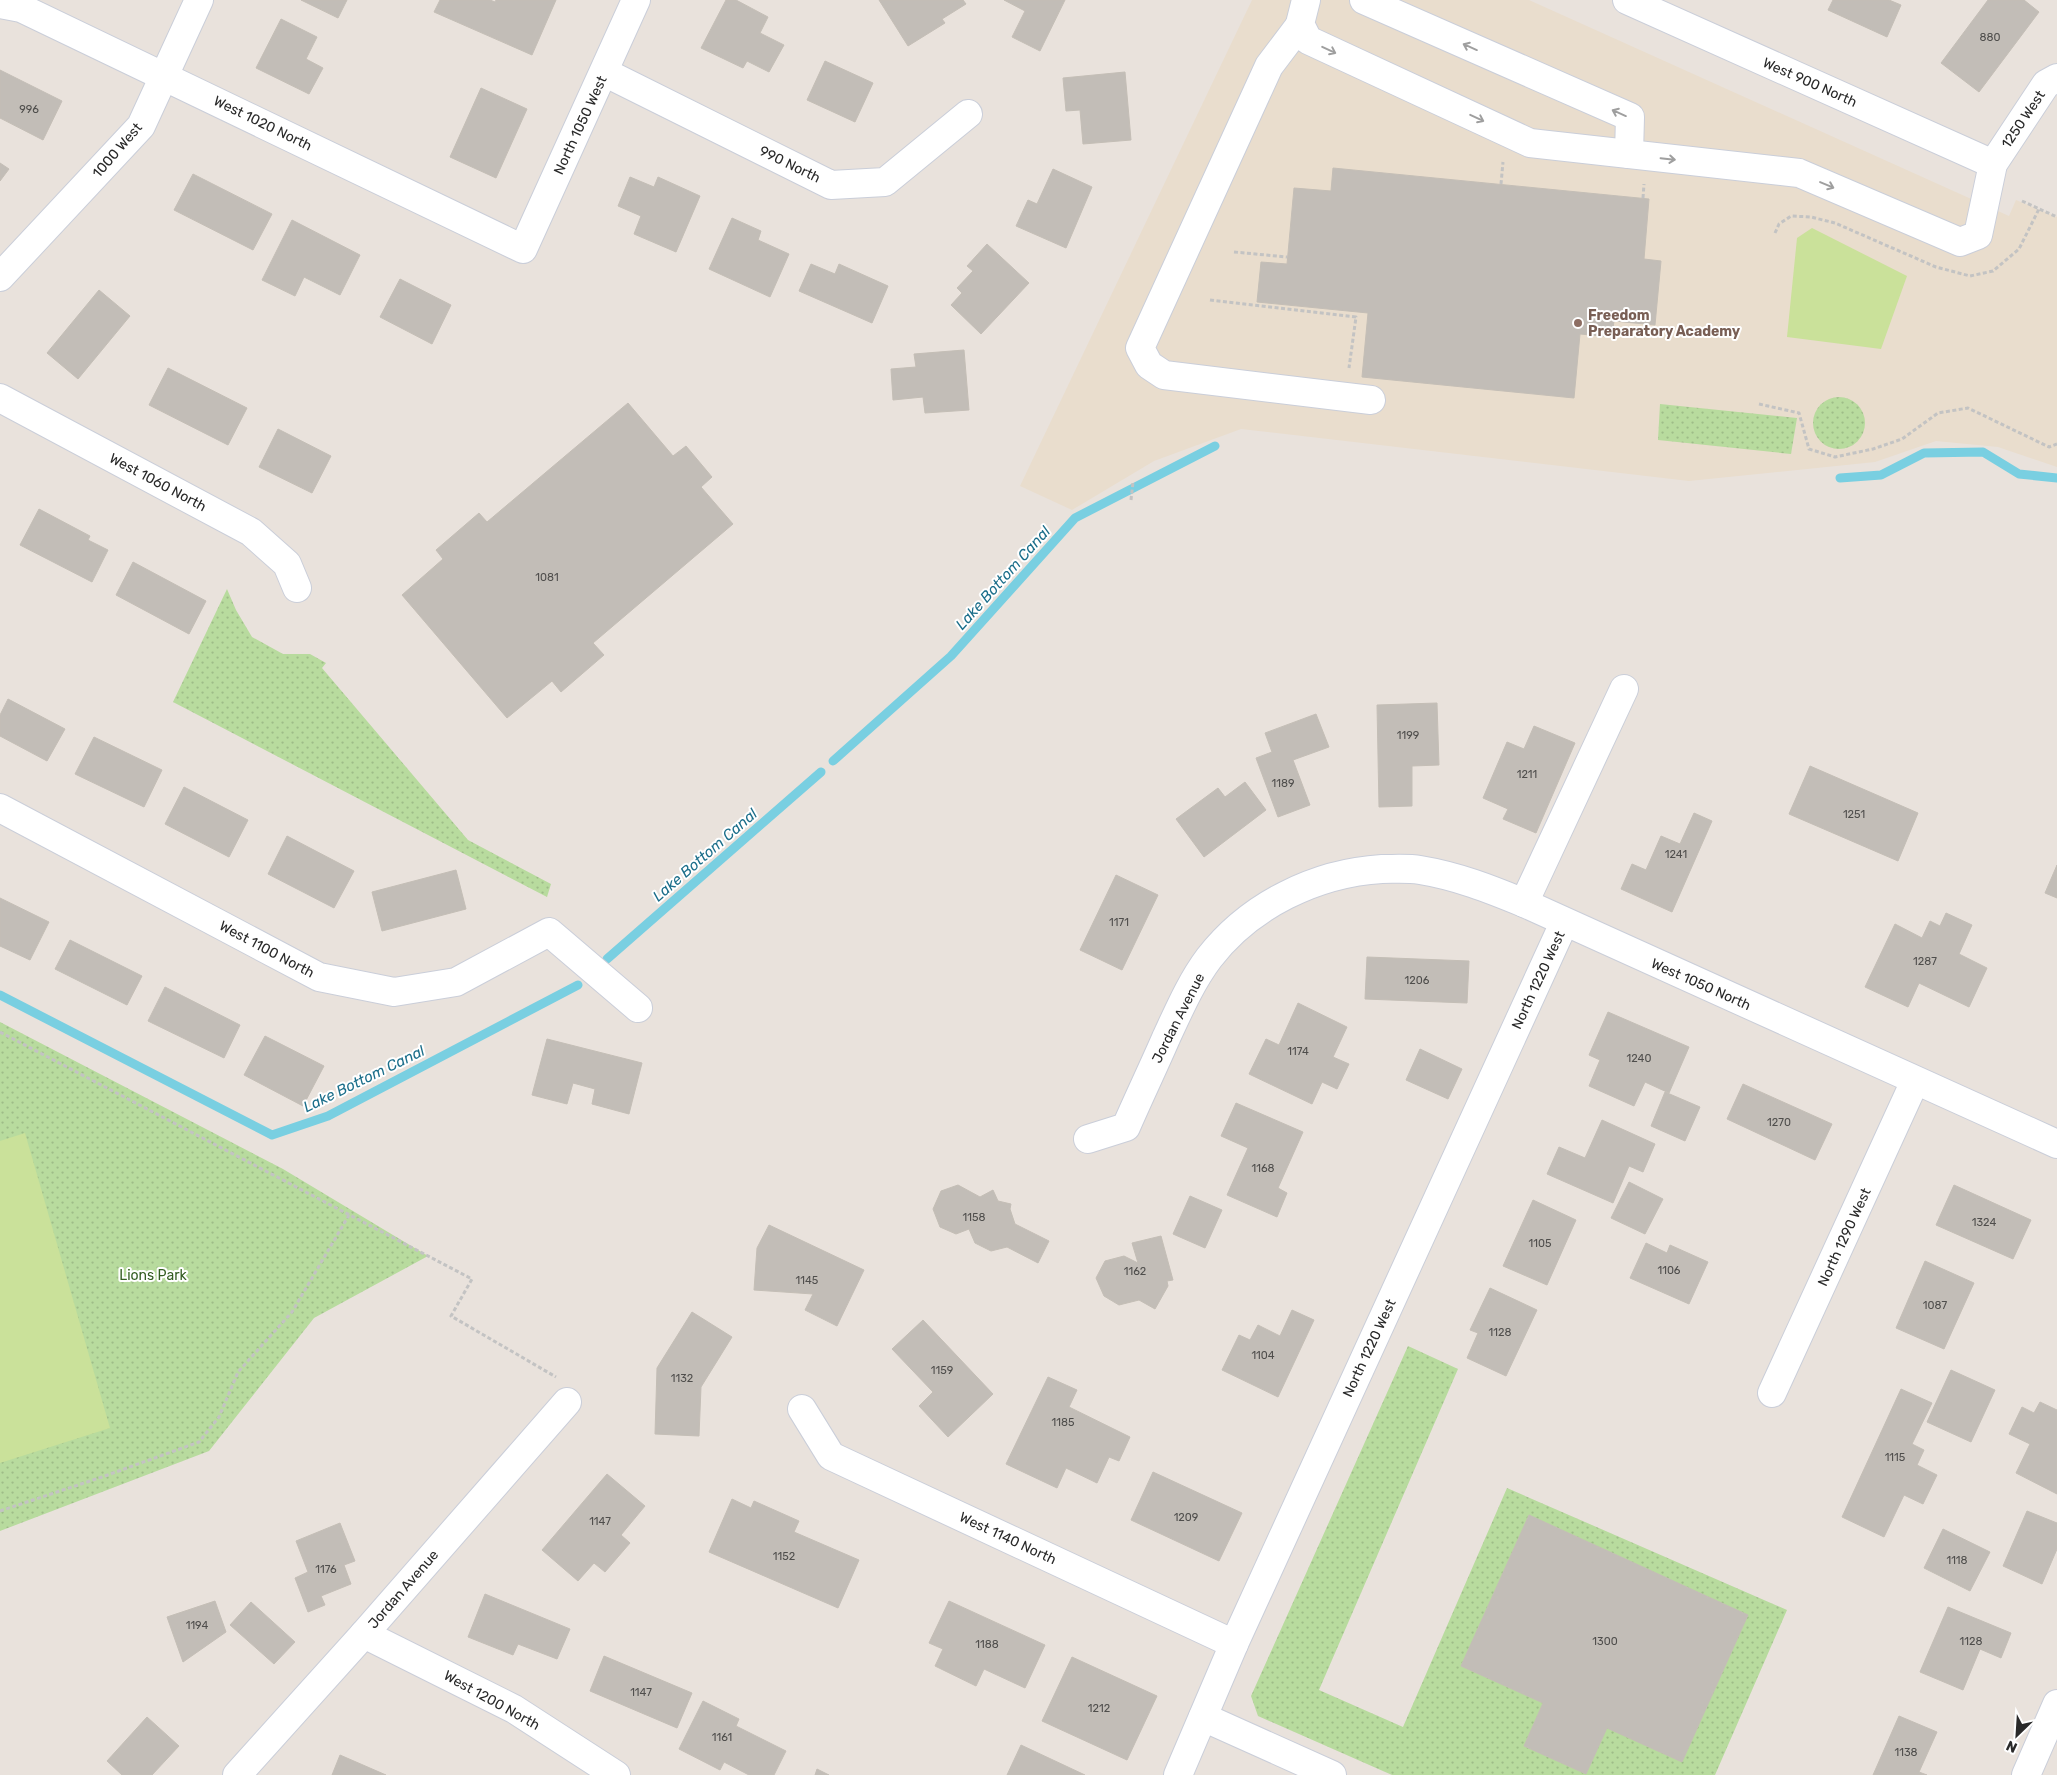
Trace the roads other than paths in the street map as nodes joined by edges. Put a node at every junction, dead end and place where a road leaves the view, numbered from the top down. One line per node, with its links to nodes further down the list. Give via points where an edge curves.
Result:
1 (199, 0): 8 (street, 1000 West)
2 (636, 0): 7 (street, North 1050 West)
3 (1364, 0): 11 (street, one-way to 3, via 1630,117)
4 (1627, 0): 12 (street, West 900 North)
5 (0, 4): 8 (street, West 1020 North, via 20,8)
6 (1303, 13): 11 (street, one-way to 11, via 1308,40 1530,143); 16 (street, via 1269,66 1140,348 1149,365 1164,375)
7 (604, 72): 10 (street, 990 North, via 831,185 885,182); 13 (street, North 1050 West)
8 (164, 76): 13 (street, West 1020 North); 14 (street, 1000 West, via 141,126)
9 (2057, 78): 12 (street, 1250 West, via 2046,84)
10 (968, 114)
11 (1629, 154): 12 (street, one-way to 12, via 1799,173 1960,242 1978,235)
12 (1993, 164)
13 (523, 249)
14 (0, 277)
15 (0, 398): 17 (street, West 1060 North, via 251,532 287,564)
16 (1371, 400)
17 (297, 588)
18 (1624, 689): 21 (street)
19 (0, 808): 23 (street, West 1100 North, via 319,977 394,992 456,982 549,932)
20 (1335, 877): 21 (street, West 1050 North, via 1360,870 1418,869 1463,879); 25 (street, Jordan Avenue, via 1285,895 1231,933 1209,958 1188,991 1126,1127)
21 (1524, 903): 22 (street, West 1050 North)
22 (1564, 923): 24 (street, West 1050 North); 31 (street, North 1220 West)
23 (638, 1008)
24 (1915, 1081): 26 (street, West 1050 North); 28 (street, North 1290 West)
25 (1088, 1139)
26 (2057, 1144)
27 (563, 1390): 30 (street, Jordan Avenue)
28 (1772, 1393)
29 (802, 1409): 31 (street, West 1140 North, via 831,1456)
30 (364, 1634): 34 (street, Jordan Avenue); 35 (street, West 1200 North, via 514,1709)
31 (1234, 1644): 33 (street, North 1220 West)
32 (2057, 1704): 38 (street)
33 (1203, 1717): 36 (street, North 1220 West); 37 (street)
34 (237, 1775)
35 (616, 1775)
36 (1178, 1775)
37 (1332, 1775)
38 (2026, 1775)

